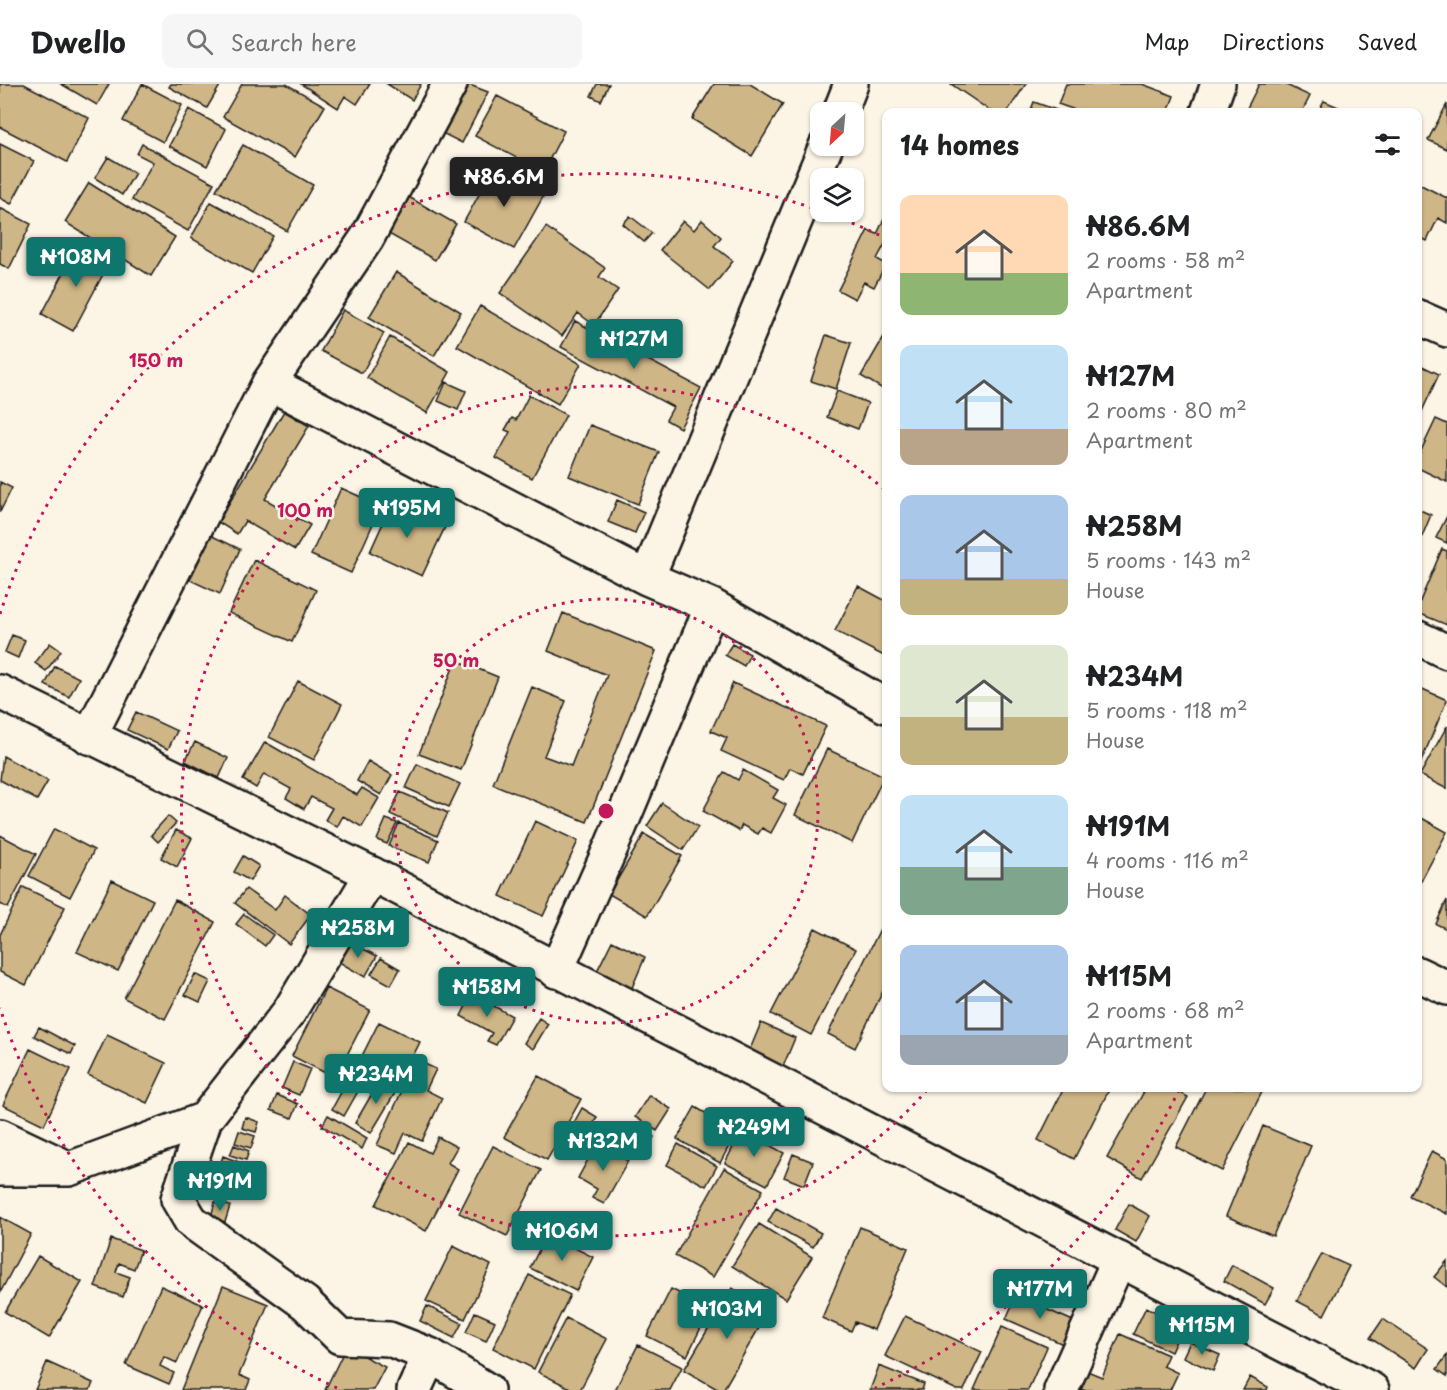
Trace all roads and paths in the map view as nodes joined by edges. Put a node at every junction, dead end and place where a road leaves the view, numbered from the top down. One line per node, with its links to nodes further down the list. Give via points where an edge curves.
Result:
1 (450, 84): 9 (street, via 366,238)
2 (851, 84): 4 (street)
3 (1218, 84): 5 (street)
4 (844, 102)
5 (1209, 108)
6 (822, 156): 10 (street)
7 (1422, 319): 8 (street)
8 (1447, 330)
9 (269, 383): 10 (street); 16 (street)
10 (647, 578): 11 (street)
11 (712, 606): 15 (street); 18 (street)
12 (1422, 640): 13 (street)
13 (1447, 652)
14 (0, 692): 16 (street)
15 (882, 704)
16 (89, 736): 17 (street)
17 (372, 874): 18 (street); 21 (street, via 289,1012)
18 (556, 971): 25 (street)
19 (1422, 976): 20 (street)
20 (1447, 988)
21 (205, 1119): 24 (street); 26 (street, via 178,1199 190,1221 305,1304 340,1337 389,1339)
22 (0, 1136): 24 (street)
23 (0, 1169): 24 (street)
24 (69, 1169)
25 (1119, 1259): 29 (street); 30 (street)
26 (429, 1355): 27 (street); 28 (street)
27 (414, 1390)
28 (487, 1390)
29 (1061, 1390)
30 (1372, 1390)

